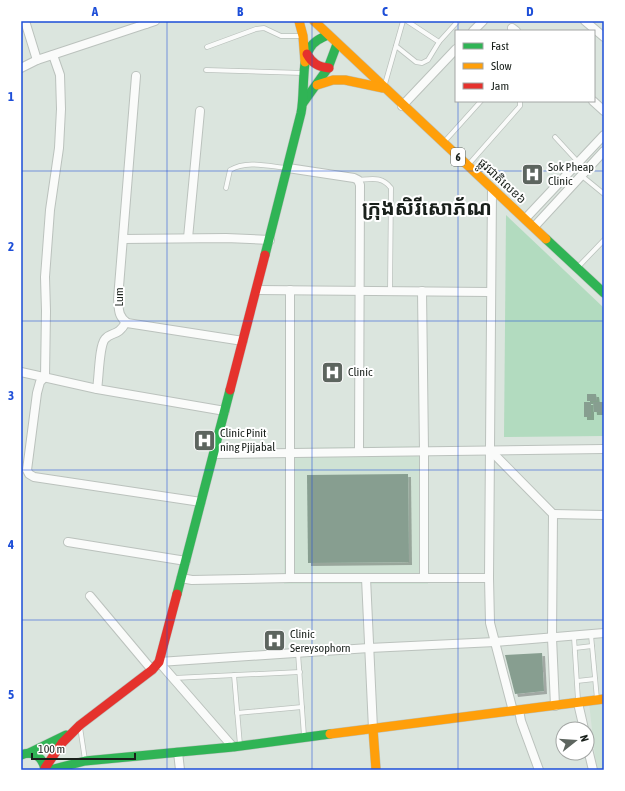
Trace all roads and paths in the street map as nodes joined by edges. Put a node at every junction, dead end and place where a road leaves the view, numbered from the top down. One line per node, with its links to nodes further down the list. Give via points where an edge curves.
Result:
1 (25, 21): 20 (street)
2 (155, 21): 8 (street)
3 (299, 21): 11 (main road)
4 (403, 21): 15 (lane)
5 (407, 21): 13 (lane)
6 (458, 21): 13 (lane)
7 (585, 21): 12 (street)
8 (145, 23): 18 (street)
9 (319, 24): 10 (main road, ផ្លូវជាតិលេខ៦ / 6)
10 (328, 35): 14 (main road, ផ្លូវជាតិលេខ៦ / 6); 19 (main road, via 318,38 311,45)
11 (303, 36): 16 (lane, via 282,36 264,28); 19 (main road)
12 (604, 37)
13 (439, 42): 15 (lane, via 428,60 422,63 416,62)
14 (338, 44): 22 (main road); 27 (main road, ផ្លូវជាតិលេខ៦ / 6)
15 (396, 46): 27 (lane)
16 (207, 47)
17 (455, 50): 32 (street)
18 (53, 55): 20 (street); 64 (street, via 60,75 61,109 45,277)
19 (306, 58): 22 (main road, via 316,66); 24 (main road)
20 (37, 60): 21 (street)
21 (21, 68)
22 (328, 68): 26 (main road)
23 (206, 70): 24 (lane)
24 (303, 73): 31 (main road)
25 (136, 76): 50 (street, Lum)
26 (317, 85): 27 (main road, via 333,80 345,80); 31 (main road)
27 (384, 88): 32 (main road, ផ្លូវជាតិលេខ៦ / 6)
28 (480, 102): 37 (lane)
29 (520, 102): 40 (lane, via 520,106)
30 (594, 102): 34 (street)
31 (304, 103): 41 (main road)
32 (402, 106): 37 (main road, ផ្លូវជាតិលេខ៦ / 6)
33 (200, 111): 49 (street)
34 (604, 111)
35 (604, 135): 39 (street)
36 (555, 137): 39 (lane)
37 (443, 143): 40 (main road, ផ្លូវជាតិលេខ៦ / 6)
38 (604, 151): 42 (street)
39 (578, 162): 47 (street)
40 (467, 166): 45 (main road, ផ្លូវជាតិលេខ៦ / 6)
41 (288, 168): 43 (street); 44 (lane, via 248,164 238,166 230,170); 51 (main road)
42 (582, 176): 46 (lane); 48 (street)
43 (358, 180): 56 (street); 57 (lane, via 380,179 391,188)
44 (226, 188)
45 (492, 188): 47 (main road, ផ្លូវជាតិលេខ៦ / 6); 59 (street)
46 (604, 194)
47 (525, 219): 48 (main road, ផ្លូវជាតិលេខ៦ / 6)
48 (534, 227): 53 (main road, ផ្លូវជាតិលេខ៦ / 6)
49 (188, 238): 50 (street); 51 (street)
50 (122, 239): 61 (street, Lum, via 118,299 119,312)
51 (270, 240): 54 (main road)
52 (604, 240): 53 (lane)
53 (577, 267): 60 (main road, ផ្លូវជាតិលេខ៦ / 6)
54 (257, 290): 55 (street); 62 (main road)
55 (290, 290): 56 (street); 71 (street)
56 (358, 290): 57 (street); 70 (street)
57 (390, 291): 58 (street)
58 (422, 291): 59 (street); 68 (street)
59 (490, 292): 69 (street)
60 (604, 293)
61 (126, 322): 62 (street, Lum); 65 (street, via 123,328 103,343)
62 (243, 341): 66 (main road)
63 (21, 372): 64 (street)
64 (46, 377): 65 (street); 73 (street, via 40,382 37,393 27,470 29,474 34,477)
65 (97, 389): 66 (street)
66 (225, 411): 72 (main road)
67 (604, 449): 69 (street)
68 (424, 451): 69 (street); 70 (street); 81 (street)
69 (491, 451): 74 (street); 82 (street)
70 (359, 452): 71 (street)
71 (290, 453): 72 (street); 79 (street)
72 (214, 454): 73 (main road)
73 (201, 502): 77 (main road)
74 (553, 514): 75 (street); 87 (street)
75 (604, 515)
76 (68, 542): 77 (street)
77 (186, 561): 78 (main road)
78 (181, 578): 79 (street); 93 (main road)
79 (290, 578): 80 (street)
80 (366, 578): 81 (street); 90 (street)
81 (424, 578): 82 (street)
82 (489, 578): 88 (street, via 490,623)
83 (90, 596): 94 (street)
84 (604, 633): 85 (street)
85 (591, 635): 86 (street); 89 (lane)
86 (574, 637): 87 (street); 91 (lane)
87 (552, 638): 88 (street); 102 (street)
88 (495, 642): 90 (street); 104 (street)
89 (592, 646): 91 (lane); 98 (lane)
90 (369, 648): 92 (street); 108 (street)
91 (575, 648): 99 (lane)
92 (298, 653): 93 (street); 95 (lane)
93 (159, 662): 94 (main road); 97 (street)
94 (152, 670): 107 (main road)
95 (300, 672): 96 (lane); 103 (lane)
96 (234, 675): 97 (lane); 105 (lane)
97 (173, 678): 111 (street)
98 (595, 679): 99 (lane); 100 (lane)
99 (577, 681): 101 (lane)
100 (600, 700): 101 (main road)
101 (578, 702): 102 (main road); 106 (street)
102 (555, 706): 104 (main road)
103 (302, 707): 105 (lane); 110 (lane)
104 (516, 711): 108 (main road); 118 (street)
105 (237, 713): 111 (lane)
106 (582, 721)
107 (80, 725): 109 (main road); 114 (lane)
108 (373, 729): 110 (main road); 117 (main road)
109 (72, 732): 113 (main road); 115 (main road)
110 (304, 738): 111 (main road)
111 (237, 747): 112 (main road)
112 (178, 752): 114 (main road); 116 (street)
113 (25, 754): 115 (main road, via 34,754 42,759)
114 (85, 760): 115 (main road)
115 (47, 769)
116 (180, 770)
117 (376, 770)
118 (539, 770)

